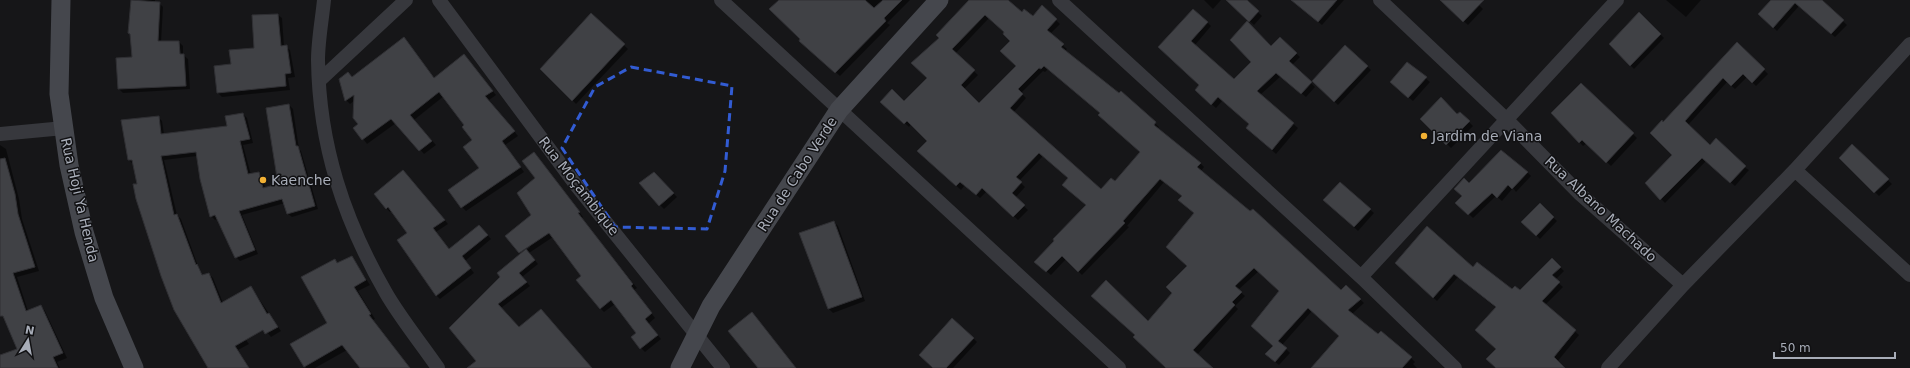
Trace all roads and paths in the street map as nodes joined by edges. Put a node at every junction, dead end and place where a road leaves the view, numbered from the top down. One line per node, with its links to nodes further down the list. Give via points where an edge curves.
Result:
1 (61, 0): 14 (main road, Rua Hoji Ya Henda, via 59,94)
2 (324, 0): 11 (street, via 318,59)
3 (406, 0): 11 (street)
4 (439, 0): 20 (street, Rua Moçambique, via 576,185)
5 (721, 0): 12 (street)
6 (939, 0): 12 (main road, Rua de Cabo Verde)
7 (1059, 0): 18 (street)
8 (1380, 0): 13 (street, Rua Albano Machado)
9 (1617, 0): 13 (street)
10 (1910, 44): 16 (street)
11 (319, 81): 22 (street, via 330,160 349,218 387,294)
12 (839, 110): 20 (main road, Rua de Cabo Verde, via 712,306); 25 (street)
13 (1507, 120): 18 (street); 19 (street, Rua Albano Machado, via 1580,194)
14 (64, 128): 15 (street); 21 (main road, Rua Hoji Ya Henda, via 68,165 84,232 104,298)
15 (0, 134)
16 (1795, 170): 17 (street); 19 (street)
17 (1910, 275)
18 (1361, 278): 26 (street)
19 (1683, 285): 27 (street)
20 (697, 334): 23 (main road, Rua de Cabo Verde); 24 (street, Rua Moçambique)
21 (134, 368)
22 (438, 368)
23 (680, 368)
24 (724, 368)
25 (1119, 368)
26 (1456, 368)
27 (1608, 368)

